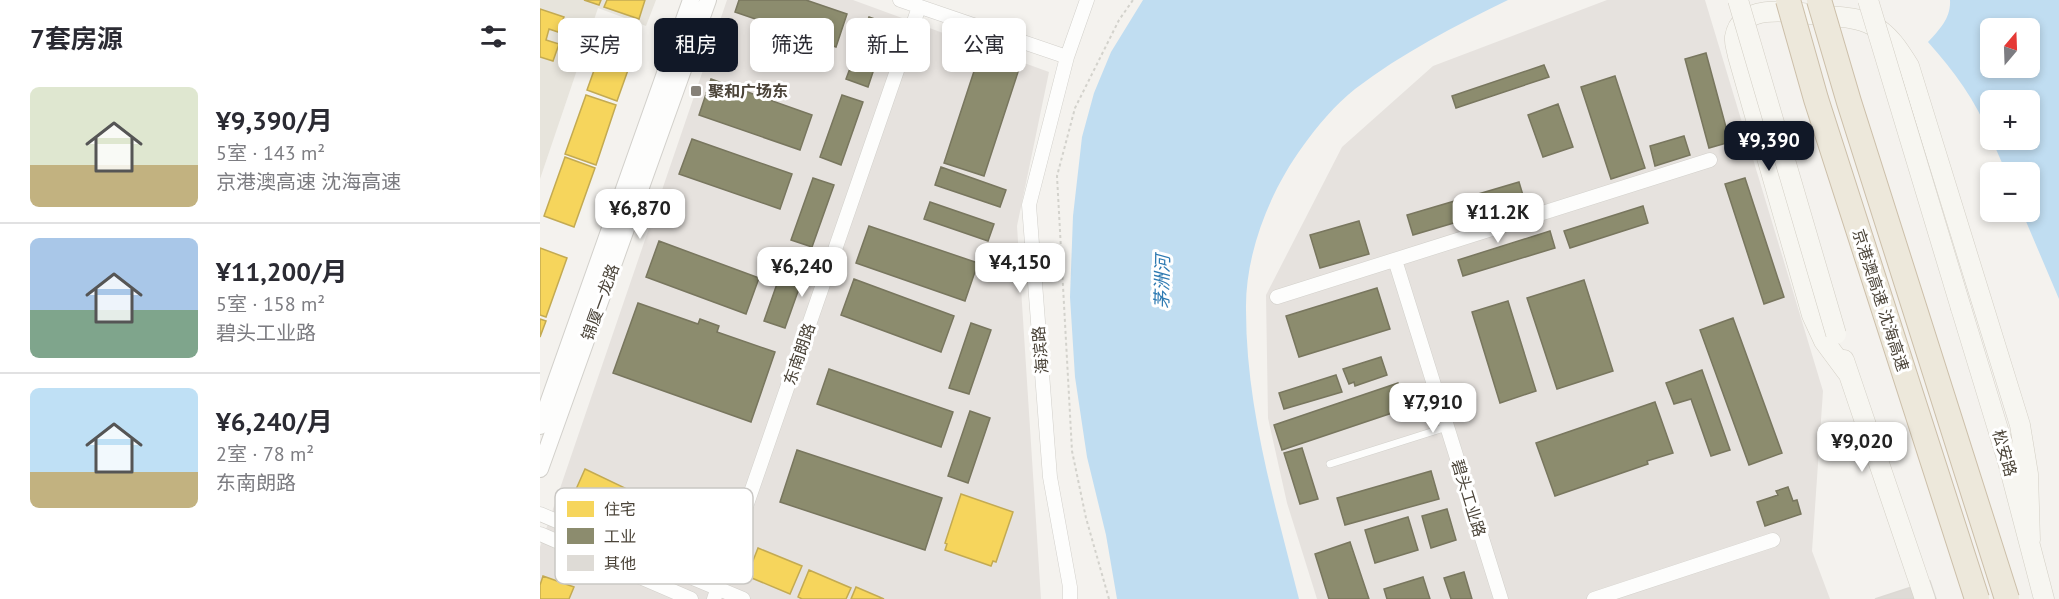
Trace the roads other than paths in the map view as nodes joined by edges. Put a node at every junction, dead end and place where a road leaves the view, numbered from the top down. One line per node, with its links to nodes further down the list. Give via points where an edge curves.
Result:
1 (691, 0): 15 (street, 锦厦一龙路)
2 (708, 0): 18 (street, 锦厦一龙路)
3 (900, 0): 9 (street)
4 (1087, 0): 10 (street, 海滨路)
5 (1738, 0): 14 (main road, bridge)
6 (1788, 0): 35 (highway, 京港澳高速 沈海高速, bridge, via 1816,99)
7 (1819, 0): 36 (highway, 京港澳高速 沈海高速, bridge)
8 (1868, 0): 25 (main road, 松安路, bridge)
9 (919, 7): 10 (street); 19 (street, 东南朗路)
10 (1067, 57): 31 (street, 海滨路, via 1029,205 1050,477)
11 (1710, 160): 12 (street)
12 (1395, 260): 13 (street); 16 (street, 碧头工业路)
13 (1277, 297)
14 (1848, 372): 25 (main road, via 1824,341 1812,315 1738,56 1735,38 1740,26 1755,14 1776,10 1850,18 1872,25 1894,42 1909,66 2020,425 2028,474); 34 (main road)
15 (540, 426)
16 (1447, 427): 17 (lane); 32 (street, 碧头工业路)
17 (1330, 464)
18 (540, 469)
19 (753, 488)
20 (540, 514): 21 (street)
21 (555, 521)
22 (540, 534): 23 (street)
23 (555, 540)
24 (1773, 540): 33 (street)
25 (2030, 540): 37 (main road, 松安路)
26 (656, 584): 29 (street)
27 (694, 584): 28 (street)
28 (716, 594): 30 (street)
29 (691, 599)
30 (743, 599)
31 (1070, 599)
32 (1501, 599)
33 (1594, 599)
34 (1925, 599)
35 (1977, 599)
36 (2007, 599)
37 (2044, 599)

